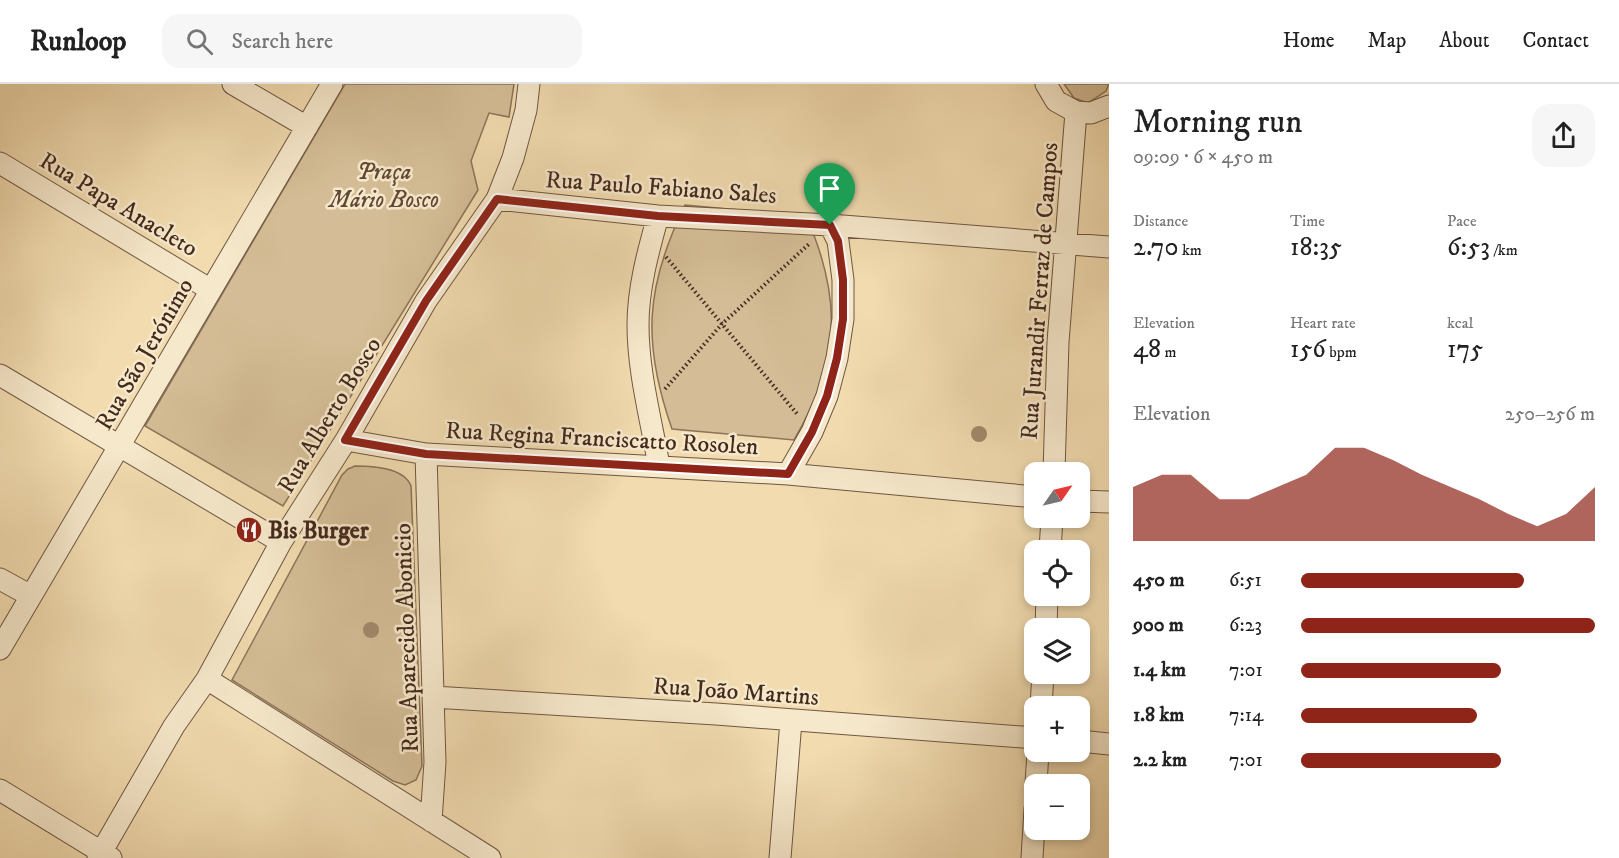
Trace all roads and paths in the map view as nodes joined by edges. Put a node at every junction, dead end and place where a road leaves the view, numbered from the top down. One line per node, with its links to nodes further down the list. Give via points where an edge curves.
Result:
1 (233, 84): 7 (street)
2 (332, 84): 7 (street, Rua São Jerónimo)
3 (529, 84): 9 (street, Rua Alberto Bosco, via 513,158)
4 (1046, 84): 6 (street, Rua Jurandir Ferraz de Campos, via 1056,101)
5 (1109, 106): 6 (street, Rua Jurandir Ferraz de Campos, via 1091,113)
6 (1076, 112): 13 (street, Rua Jurandir Ferraz de Campos)
7 (307, 127): 15 (street, Rua São Jerónimo)
8 (0, 163): 15 (street, Rua Papa Anacleto)
9 (497, 199): 10 (street, Rua Paulo Fabiano Sales); 20 (street, Rua Alberto Bosco, via 426,301)
10 (658, 216): 11 (street, Rua Paulo Fabiano Sales); 12 (street)
11 (830, 225): 13 (street, Rua Paulo Fabiano Sales); 16 (path); 19 (street, via 838,241 843,319 827,396)
12 (651, 240): 16 (path); 18 (street, via 638,323 640,366)
13 (1067, 244): 14 (street, Rua Paulo Fabiano Sales); 23 (street, Rua Jurandir Ferraz de Campos, via 1058,342)
14 (1109, 247)
15 (212, 290): 21 (street, Rua São Jerónimo)
16 (722, 324): 18 (path); 19 (path)
17 (0, 375): 21 (street)
18 (649, 408): 24 (street)
19 (812, 432): 25 (street)
20 (345, 440): 22 (street, Rua Regina Franciscatto Rosolen); 29 (street, Rua Alberto Bosco)
21 (119, 446): 29 (street); 31 (street, Rua São Jerónimo)
22 (426, 454): 24 (street, Rua Regina Franciscatto Rosolen); 34 (street, Rua Aparecido Abonicio)
23 (1054, 462)
24 (659, 466): 25 (street, Rua Regina Franciscatto Rosolen)
25 (788, 474): 26 (street, Rua Regina Franciscatto Rosolen)
26 (1024, 496)
27 (1090, 501): 28 (street)
28 (1109, 502)
29 (281, 542): 33 (street, Rua Alberto Bosco)
30 (0, 579): 31 (street)
31 (32, 596): 32 (street, Rua São Jerónimo)
32 (0, 650)
33 (207, 679): 40 (street); 42 (street, Rua Alberto Bosco, via 174,726)
34 (433, 697): 35 (street, Rua João Martins); 40 (street, Rua Aparecido Abonicio, via 435,762)
35 (791, 721): 36 (street, Rua João Martins); 44 (street)
36 (1024, 737)
37 (1090, 742): 38 (street)
38 (1109, 744)
39 (0, 790): 42 (street)
40 (431, 821): 43 (street)
41 (1033, 840): 45 (street)
42 (104, 856)
43 (490, 858)
44 (780, 858)
45 (1032, 858)

